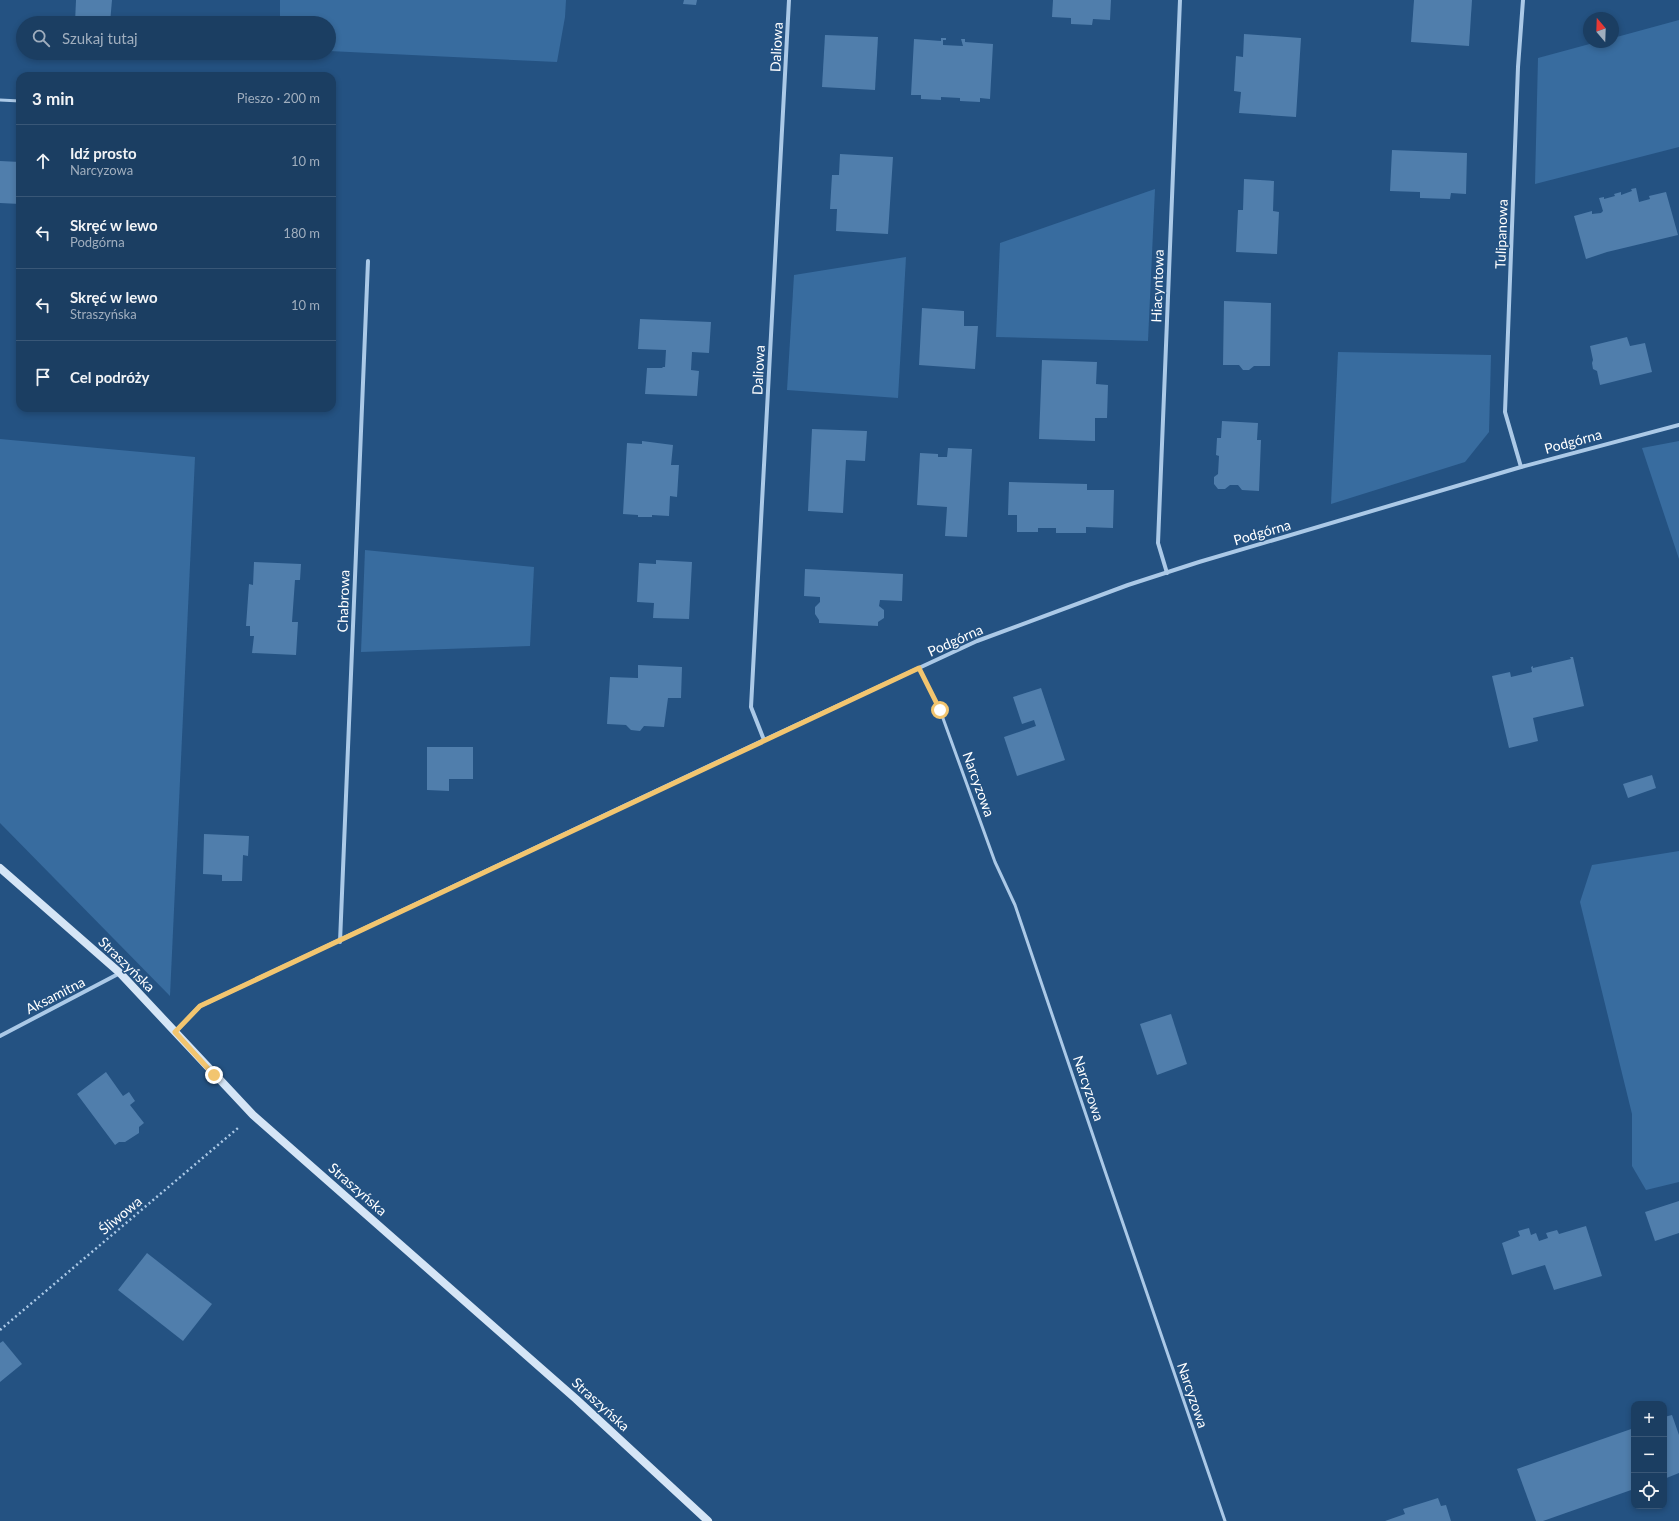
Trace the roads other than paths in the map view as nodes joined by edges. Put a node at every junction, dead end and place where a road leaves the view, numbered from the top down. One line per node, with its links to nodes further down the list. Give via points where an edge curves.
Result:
1 (789, 0): 11 (street, Daliowa, via 751,707)
2 (1180, 0): 9 (street, Hiacyntowa, via 1158,543)
3 (1523, 0): 8 (street, Tulipanowa, via 1518,67 1505,412)
4 (0, 100): 5 (lane)
5 (16, 101)
6 (368, 261): 13 (street, Chabrowa)
7 (1679, 425): 8 (street, Podgórna)
8 (1521, 467): 9 (street, Podgórna)
9 (1167, 572): 10 (street, Podgórna, via 977,641)
10 (919, 668): 11 (street, Podgórna); 18 (lane, Narcyzowa, via 940,710 995,862 1015,905)
11 (764, 740): 13 (street, Podgórna)
12 (0, 868): 14 (street, Straszyńska)
13 (340, 942): 15 (street, Podgórna, via 200,1006)
14 (120, 973): 15 (street, Straszyńska); 16 (street, Aksamitna)
15 (175, 1032): 17 (street, Straszyńska, via 253,1115 576,1399)
16 (0, 1036)
17 (708, 1521)
18 (1225, 1521)

